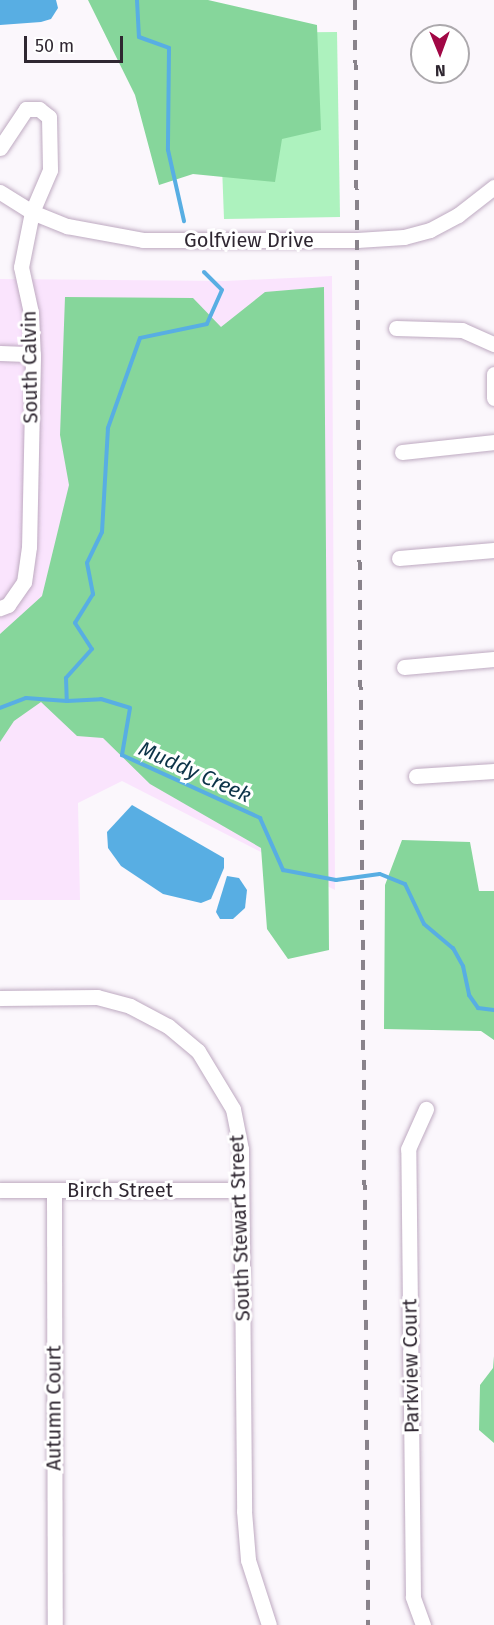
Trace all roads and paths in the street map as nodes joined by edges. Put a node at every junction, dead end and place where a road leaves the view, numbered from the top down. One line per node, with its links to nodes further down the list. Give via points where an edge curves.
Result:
1 (0, 148): 4 (street, South Calvin, via 26,109 39,109 49,117 50,170)
2 (494, 187): 4 (street, Golfview Drive, via 458,215 430,230 404,237 357,240 142,240 67,226)
3 (0, 192): 4 (street, Golfview Drive)
4 (32, 212): 8 (street, South Calvin, via 21,267 31,313)
5 (396, 328): 6 (street, via 462,330)
6 (494, 344)
7 (0, 353): 8 (street)
8 (33, 354): 15 (street, South Calvin, via 29,547 24,582 8,605)
9 (494, 374): 10 (street)
10 (494, 398)
11 (494, 442): 12 (street)
12 (402, 452)
13 (494, 550): 14 (street)
14 (399, 558)
15 (0, 608)
16 (494, 659): 17 (street)
17 (404, 667)
18 (494, 771): 19 (street)
19 (416, 776)
20 (0, 998): 24 (street, South Stewart Street, via 97,997 130,1006 168,1026 198,1051 233,1109 241,1149)
21 (426, 1109): 27 (street, Parkview Court, via 408,1149 413,1597)
22 (0, 1190): 23 (street, Birch Street)
23 (54, 1190): 24 (street, Birch Street); 25 (street, Autumn Court)
24 (241, 1190): 26 (street, South Stewart Street, via 244,1511 248,1560)
25 (55, 1625)
26 (269, 1625)
27 (423, 1625)

